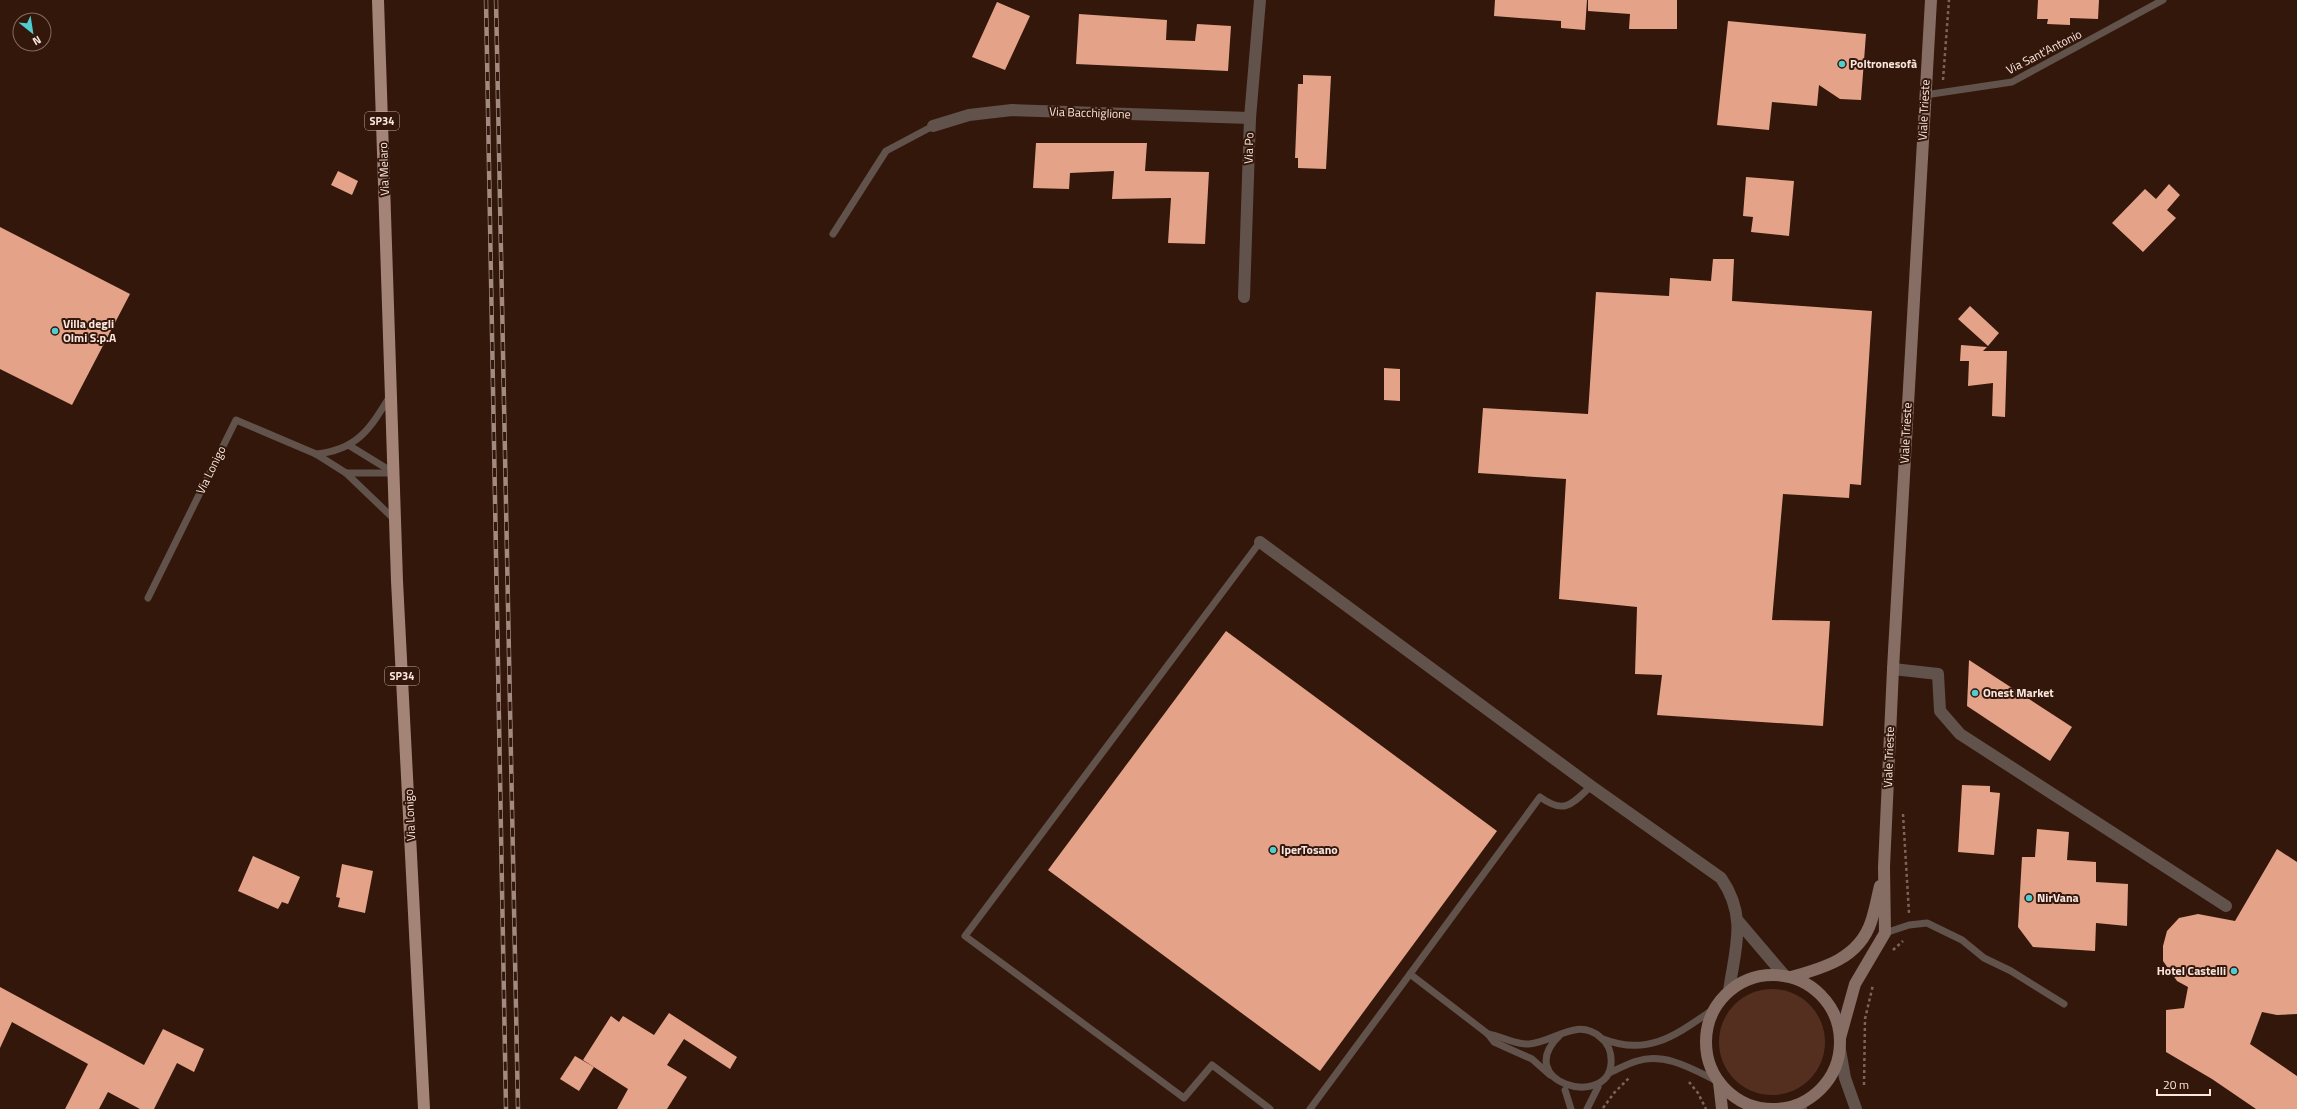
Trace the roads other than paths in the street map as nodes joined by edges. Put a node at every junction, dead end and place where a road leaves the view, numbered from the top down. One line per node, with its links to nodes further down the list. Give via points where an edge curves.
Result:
1 (378, 0): 9 (main road, Via Melaro / SP34)
2 (1260, 0): 6 (street, Via Po)
3 (1932, 0): 5 (main road, Viale Trieste)
4 (2163, 0): 5 (lane, Via Sant'Antonio, via 2012,82)
5 (1925, 95): 19 (main road, Viale Trieste)
6 (1250, 118): 7 (street, Via Bacchiglione, via 1012,110 969,115); 10 (street, Via Po)
7 (933, 126): 8 (lane, via 886,151)
8 (833, 234)
9 (387, 243): 11 (main road, Via Lonigo / SP34)
10 (1244, 297)
11 (392, 393): 12 (lane, via 372,424); 15 (main road, Via Lonigo / SP34)
12 (350, 446): 13 (lane, via 329,453); 15 (lane)
13 (316, 454): 14 (lane, Via Lonigo); 18 (lane, Via Lonigo, via 236,420)
14 (346, 473): 15 (lane); 16 (lane, Via Lonigo)
15 (394, 473): 16 (main road, Via Lonigo / SP34)
16 (395, 520): 40 (main road, Via Lonigo / SP34)
17 (1260, 542): 20 (street); 41 (lane, via 966,936 1184,1098 1212,1065)
18 (148, 598)
19 (1893, 669): 21 (main road, Viale Trieste); 22 (street, via 1938,674 1940,711 1960,734)
20 (1591, 786): 23 (street, via 1721,878 1734,901); 25 (lane, via 1576,800 1561,807 1555,807 1540,797)
21 (1884, 867): 24 (main road, Viale Trieste); 26 (main road, Viale Trieste, via 1871,923 1850,953 1824,968)
22 (2226, 906)
23 (1738, 921): 26 (street); 27 (street)
24 (1885, 933): 28 (lane, via 1909,925 1928,923 1962,940 1984,958 2012,971); 33 (main road, Viale Trieste, via 1855,984)
25 (1410, 974): 30 (lane); 42 (lane)
26 (1787, 976): 27 (main road, Viale Trieste, via 1753,978); 33 (main road, Viale Trieste, via 1806,983 1820,993 1837,1022)
27 (1729, 991): 29 (main road, Viale Trieste)
28 (2064, 1004)
29 (1714, 1009): 32 (lane, via 1680,1032 1655,1044 1619,1045); 36 (main road, Viale Trieste, via 1708,1022 1705,1043 1709,1065)
30 (1488, 1034): 31 (lane, via 1498,1035 1512,1042 1529,1044); 35 (lane, via 1494,1042 1532,1059)
31 (1560, 1035): 32 (lane, via 1566,1031 1582,1029 1590,1030); 35 (lane, via 1550,1046 1548,1053)
32 (1603, 1039): 34 (lane, via 1610,1052)
33 (1840, 1044): 39 (main road, Viale Trieste, via 1836,1064 1821,1089); 46 (street, via 1845,1078)
34 (1609, 1073): 36 (lane, via 1638,1061 1659,1058 1680,1064); 37 (lane)
35 (1550, 1075): 38 (lane)
36 (1719, 1082): 39 (main road, Viale Trieste, via 1739,1100 1751,1106 1778,1109); 45 (main road, Viale Trieste)
37 (1598, 1087): 38 (lane, via 1582,1093); 44 (lane)
38 (1565, 1090): 43 (lane)
39 (1798, 1107)
40 (424, 1109)
41 (1270, 1109)
42 (1310, 1109)
43 (1571, 1109)
44 (1587, 1109)
45 (1722, 1109)
46 (1856, 1109)

